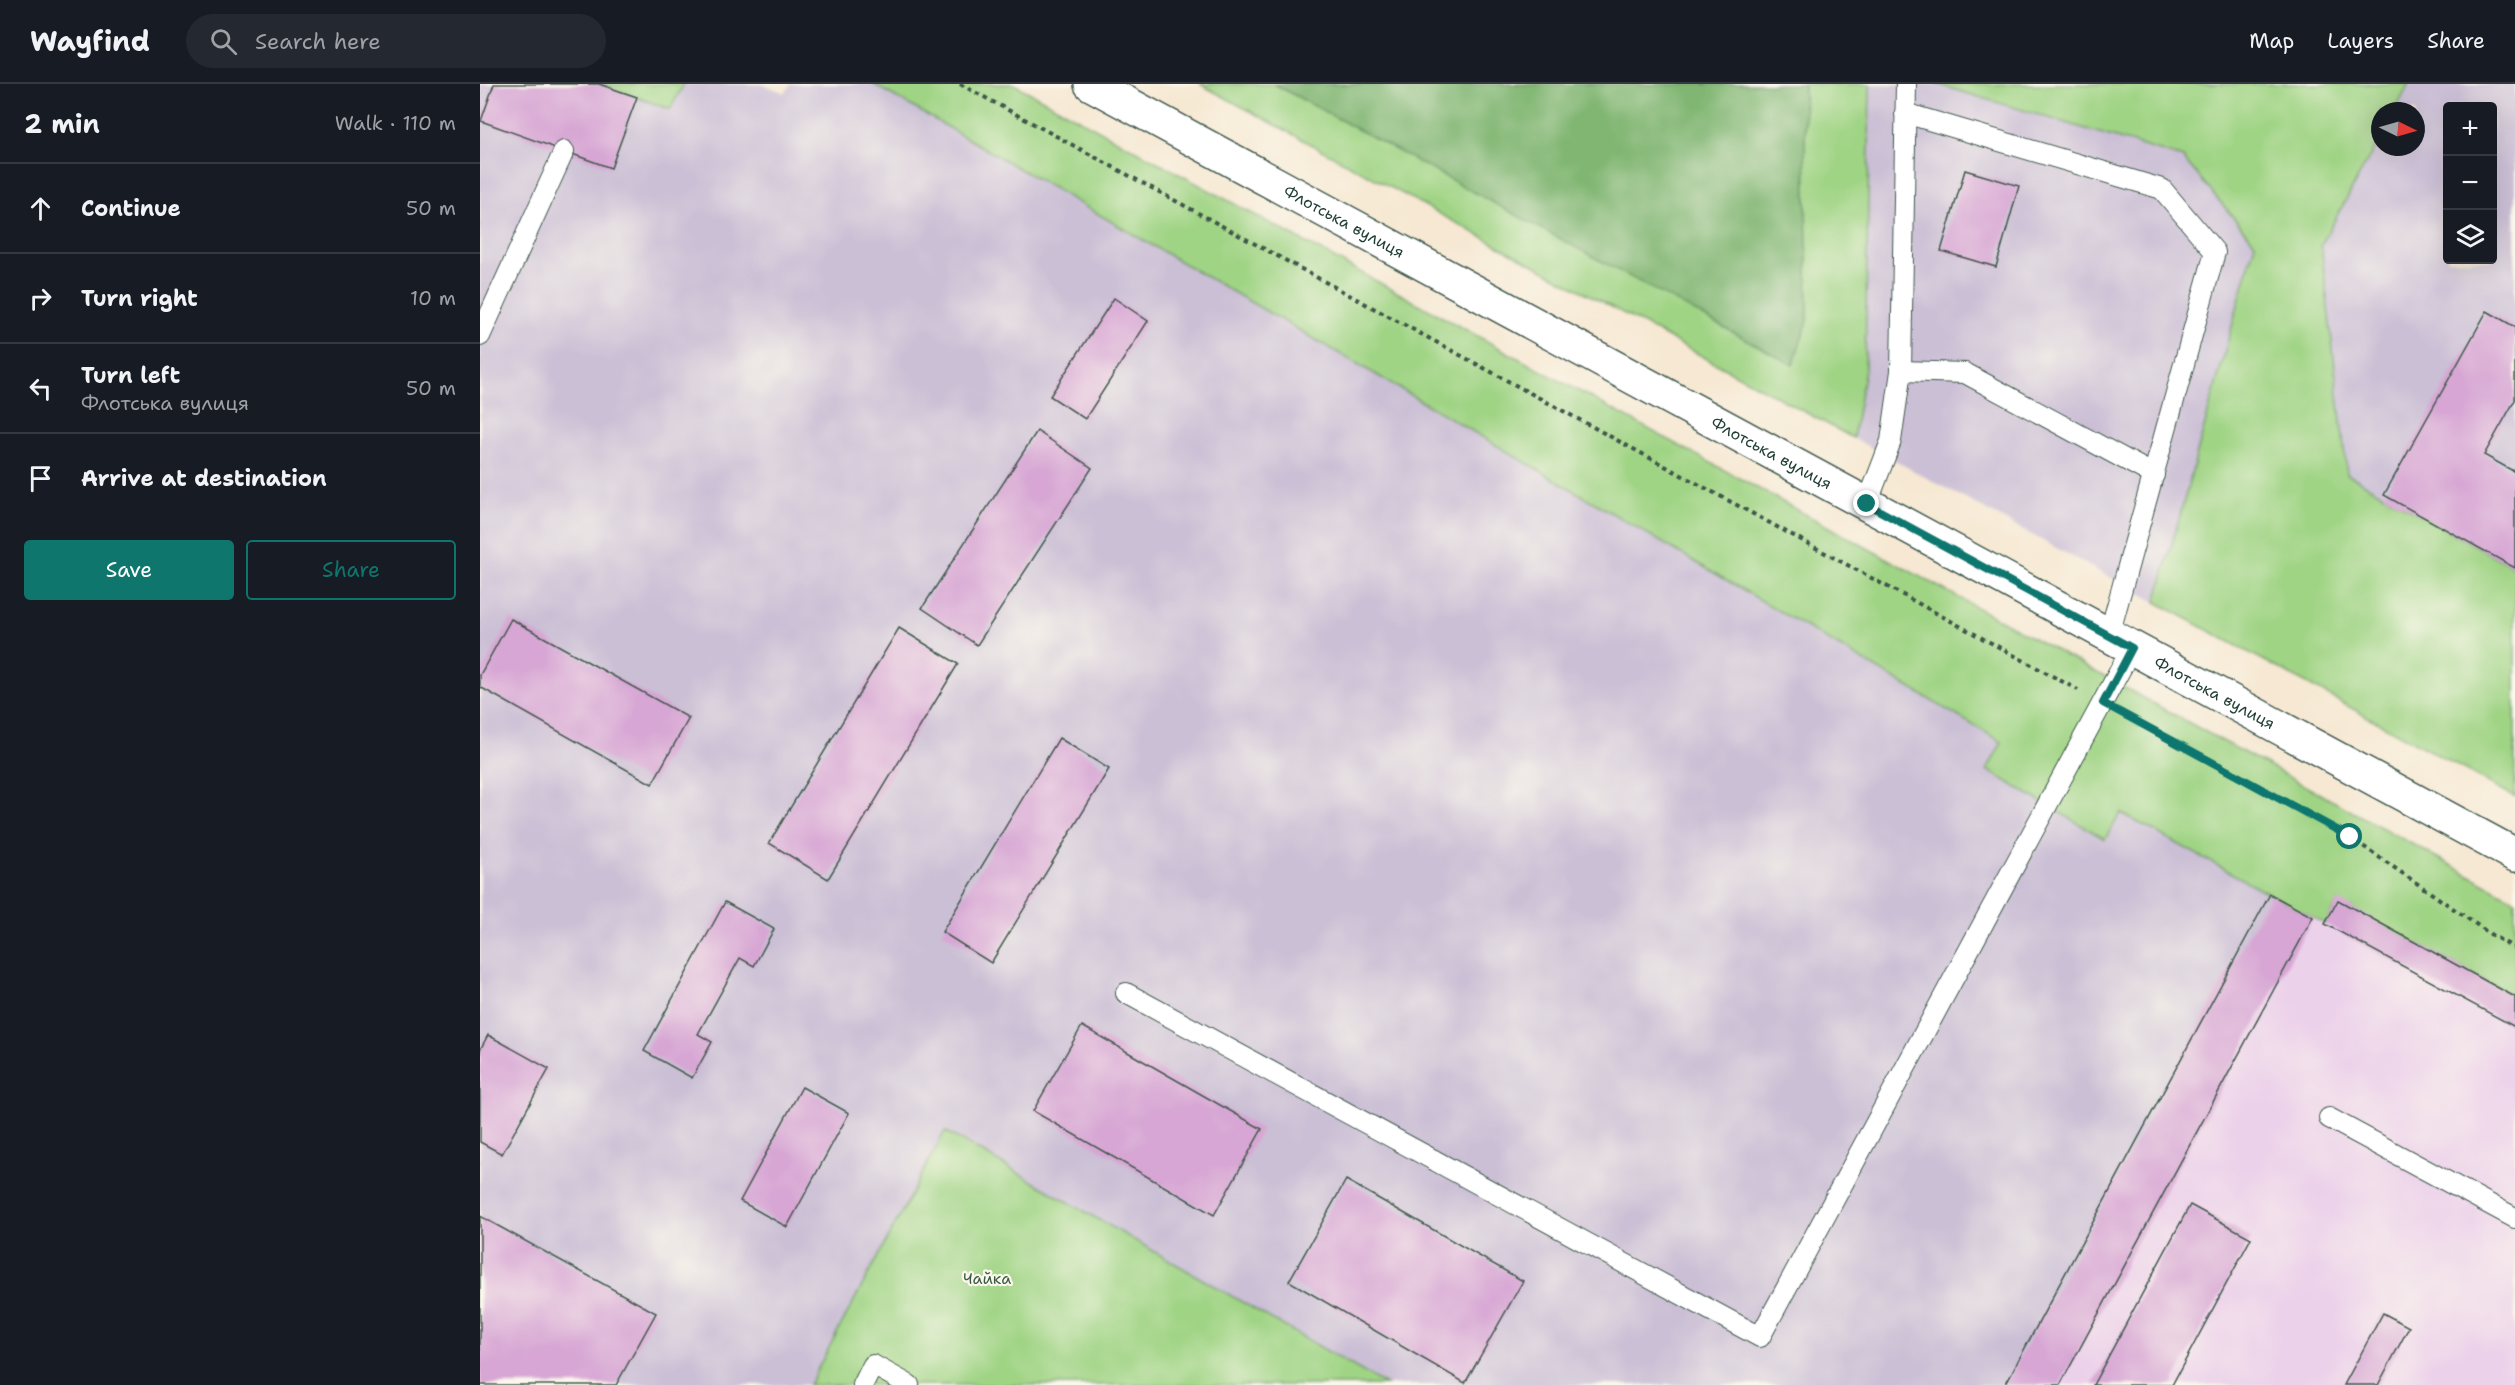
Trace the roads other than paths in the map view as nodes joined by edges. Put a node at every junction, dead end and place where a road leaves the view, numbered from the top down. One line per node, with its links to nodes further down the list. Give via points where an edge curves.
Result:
1 (1091, 84): 8 (street, Флотська вулиця)
2 (1906, 84): 3 (lane)
3 (1905, 112): 6 (lane); 7 (lane, via 2162,189 2215,252)
4 (564, 151): 5 (lane)
5 (480, 336)
6 (1900, 371): 7 (lane, via 1965,373); 8 (lane, via 1891,441)
7 (2154, 475): 9 (lane)
8 (1867, 504): 9 (street, Флотська вулиця)
9 (2120, 642): 10 (street, Флотська вулиця); 11 (lane, via 2103,703 1760,1337)
10 (2515, 855)
11 (1126, 993)
12 (2329, 1118): 13 (lane)
13 (2515, 1218)
14 (863, 1385): 15 (lane, via 873,1365)
15 (909, 1385)

